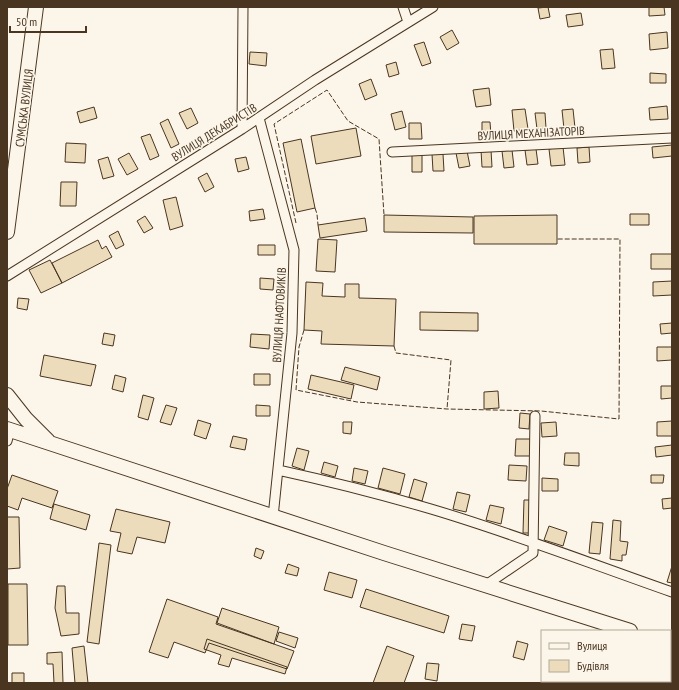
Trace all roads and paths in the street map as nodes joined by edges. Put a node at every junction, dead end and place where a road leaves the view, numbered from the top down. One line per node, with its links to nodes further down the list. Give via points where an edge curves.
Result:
1 (36, 7): 10 (main road, СУМСЬКА ВУЛИЦЯ)
2 (243, 7): 7 (street)
3 (403, 7): 5 (street)
4 (432, 7): 5 (street, ВУЛИЦЯ ДЕКАБРИСТІВ)
5 (408, 22): 6 (street, ВУЛИЦЯ ДЕКАБРИСТІВ)
6 (259, 118): 7 (street, ВУЛИЦЯ ДЕКАБРИСТІВ); 16 (street, ВУЛИЦЯ НАФТОВИКІВ, via 294,250 292,333)
7 (242, 129): 11 (street, ВУЛИЦЯ ДЕКАБРИСТІВ)
8 (672, 138): 9 (street, ВУЛИЦЯ МЕХАНІЗАТОРІВ)
9 (392, 152)
10 (7, 232)
11 (7, 276)
12 (7, 395): 15 (main road)
13 (535, 416): 18 (street)
14 (8, 433): 15 (main road)
15 (51, 444): 17 (main road)
16 (278, 470): 17 (street, ВУЛИЦЯ НАФТОВИКІВ); 18 (street, via 333,482 432,510)
17 (273, 516): 19 (main road)
18 (533, 543): 19 (street, via 532,553); 20 (street)
19 (486, 585): 21 (main road)
20 (672, 592)
21 (627, 630)

